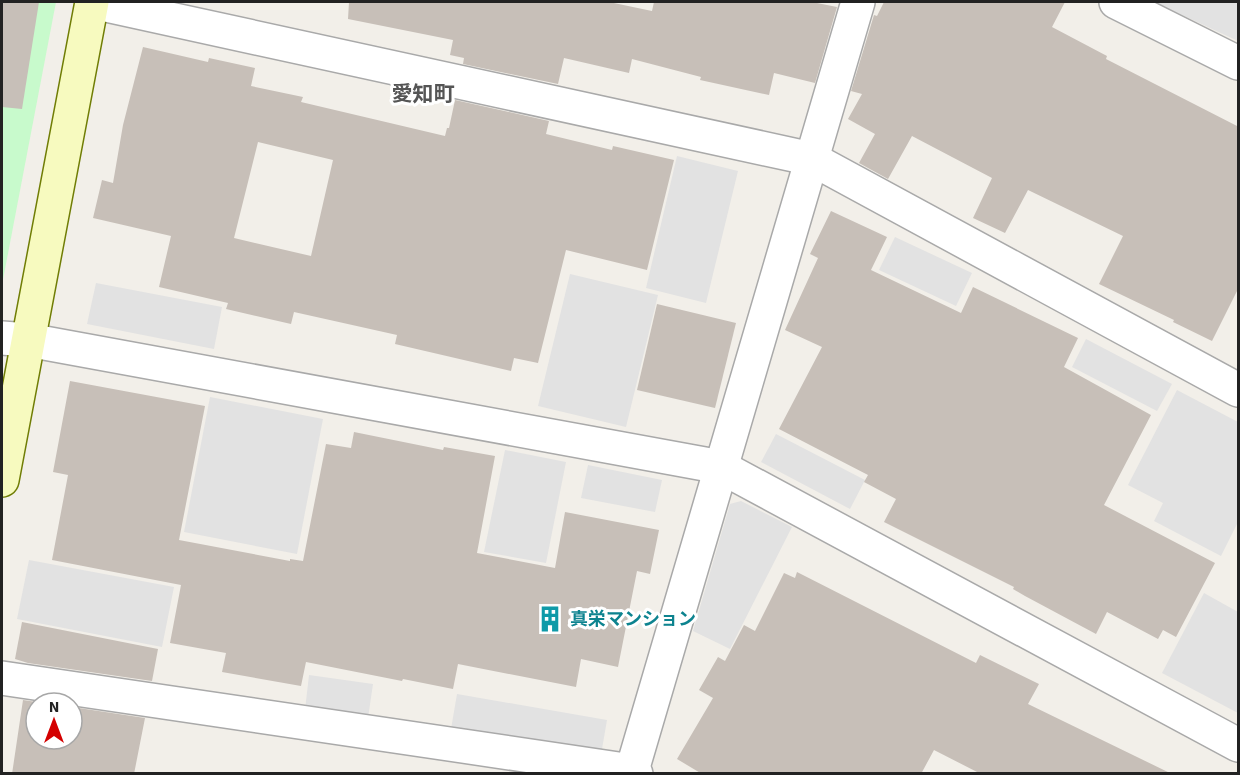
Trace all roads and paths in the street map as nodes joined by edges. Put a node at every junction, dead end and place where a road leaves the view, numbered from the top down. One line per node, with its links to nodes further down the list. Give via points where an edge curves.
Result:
1 (92, 2): 5 (street); 6 (street)
2 (858, 2): 5 (street)
3 (1116, 2): 4 (street)
4 (1239, 63)
5 (812, 159): 7 (street); 8 (street)
6 (15, 339): 8 (street); 9 (street)
7 (1239, 390)
8 (721, 467): 11 (street); 12 (street)
9 (2, 480)
10 (2, 678): 12 (street)
11 (1239, 745)
12 (633, 773)

